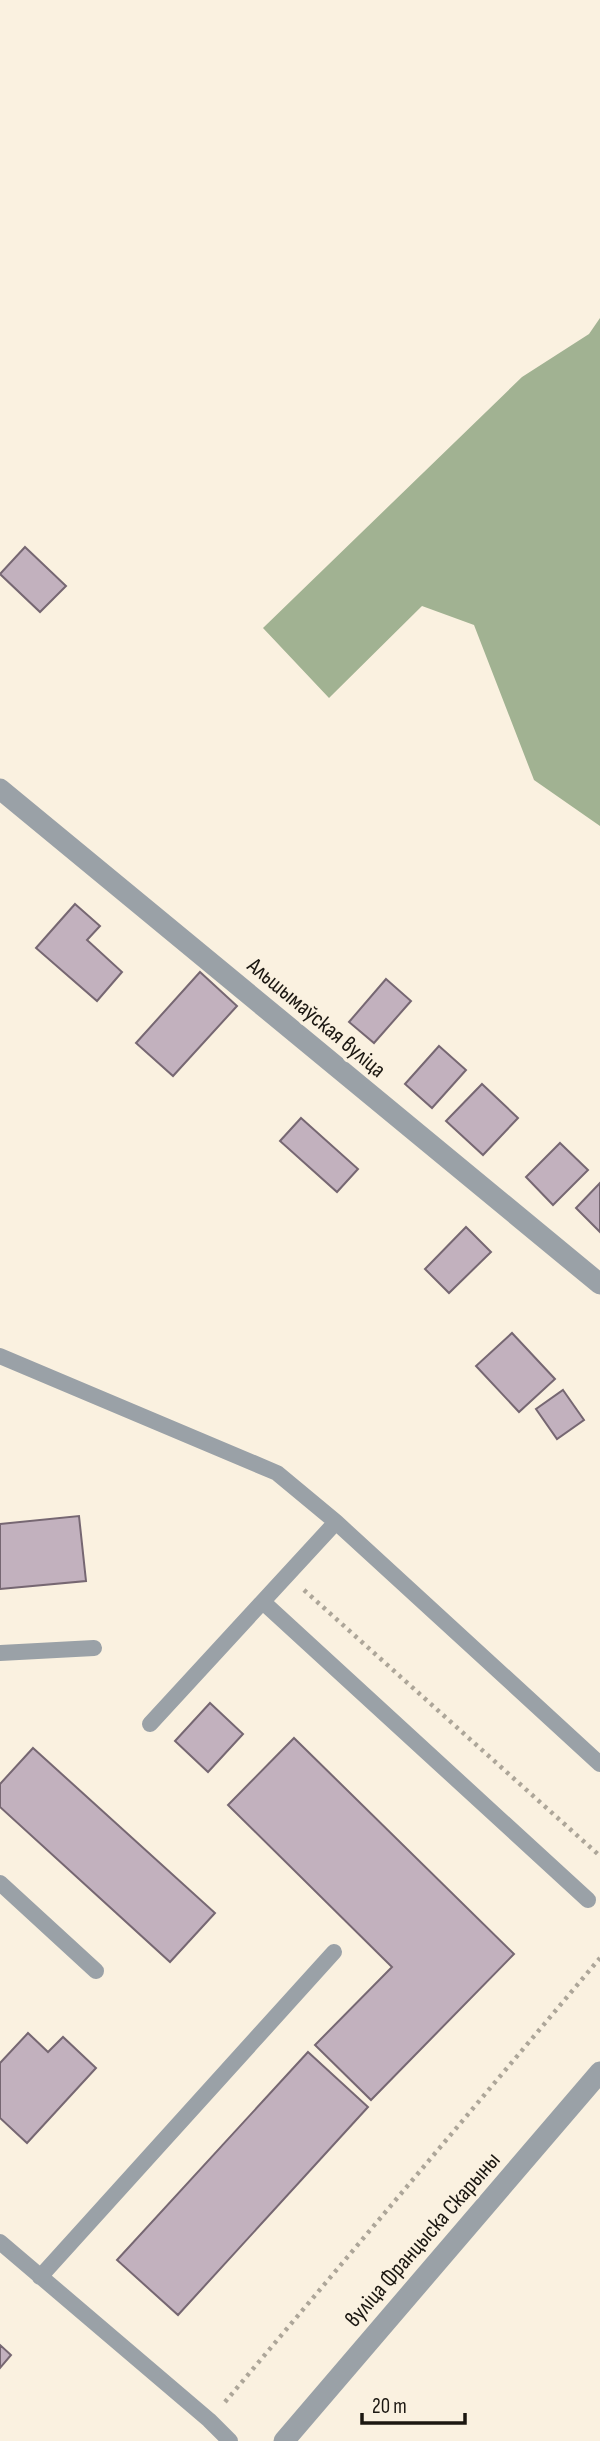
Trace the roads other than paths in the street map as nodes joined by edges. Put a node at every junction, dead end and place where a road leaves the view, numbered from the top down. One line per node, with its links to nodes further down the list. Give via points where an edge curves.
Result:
1 (0, 789): 2 (street, Альшымаўская вуліца)
2 (600, 1284)
3 (0, 1356): 4 (lane, via 277,1474)
4 (336, 1522): 5 (lane); 9 (lane)
5 (263, 1602): 8 (lane); 11 (lane)
6 (94, 1648): 7 (lane)
7 (0, 1653)
8 (150, 1724)
9 (600, 1764)
10 (0, 1883): 13 (lane)
11 (588, 1900)
12 (334, 1952): 16 (lane)
13 (96, 1971)
14 (600, 2072): 18 (street, вуліца Францыска Скарыны)
15 (0, 2242): 16 (lane)
16 (40, 2277): 17 (lane)
17 (230, 2441)
18 (284, 2441)

